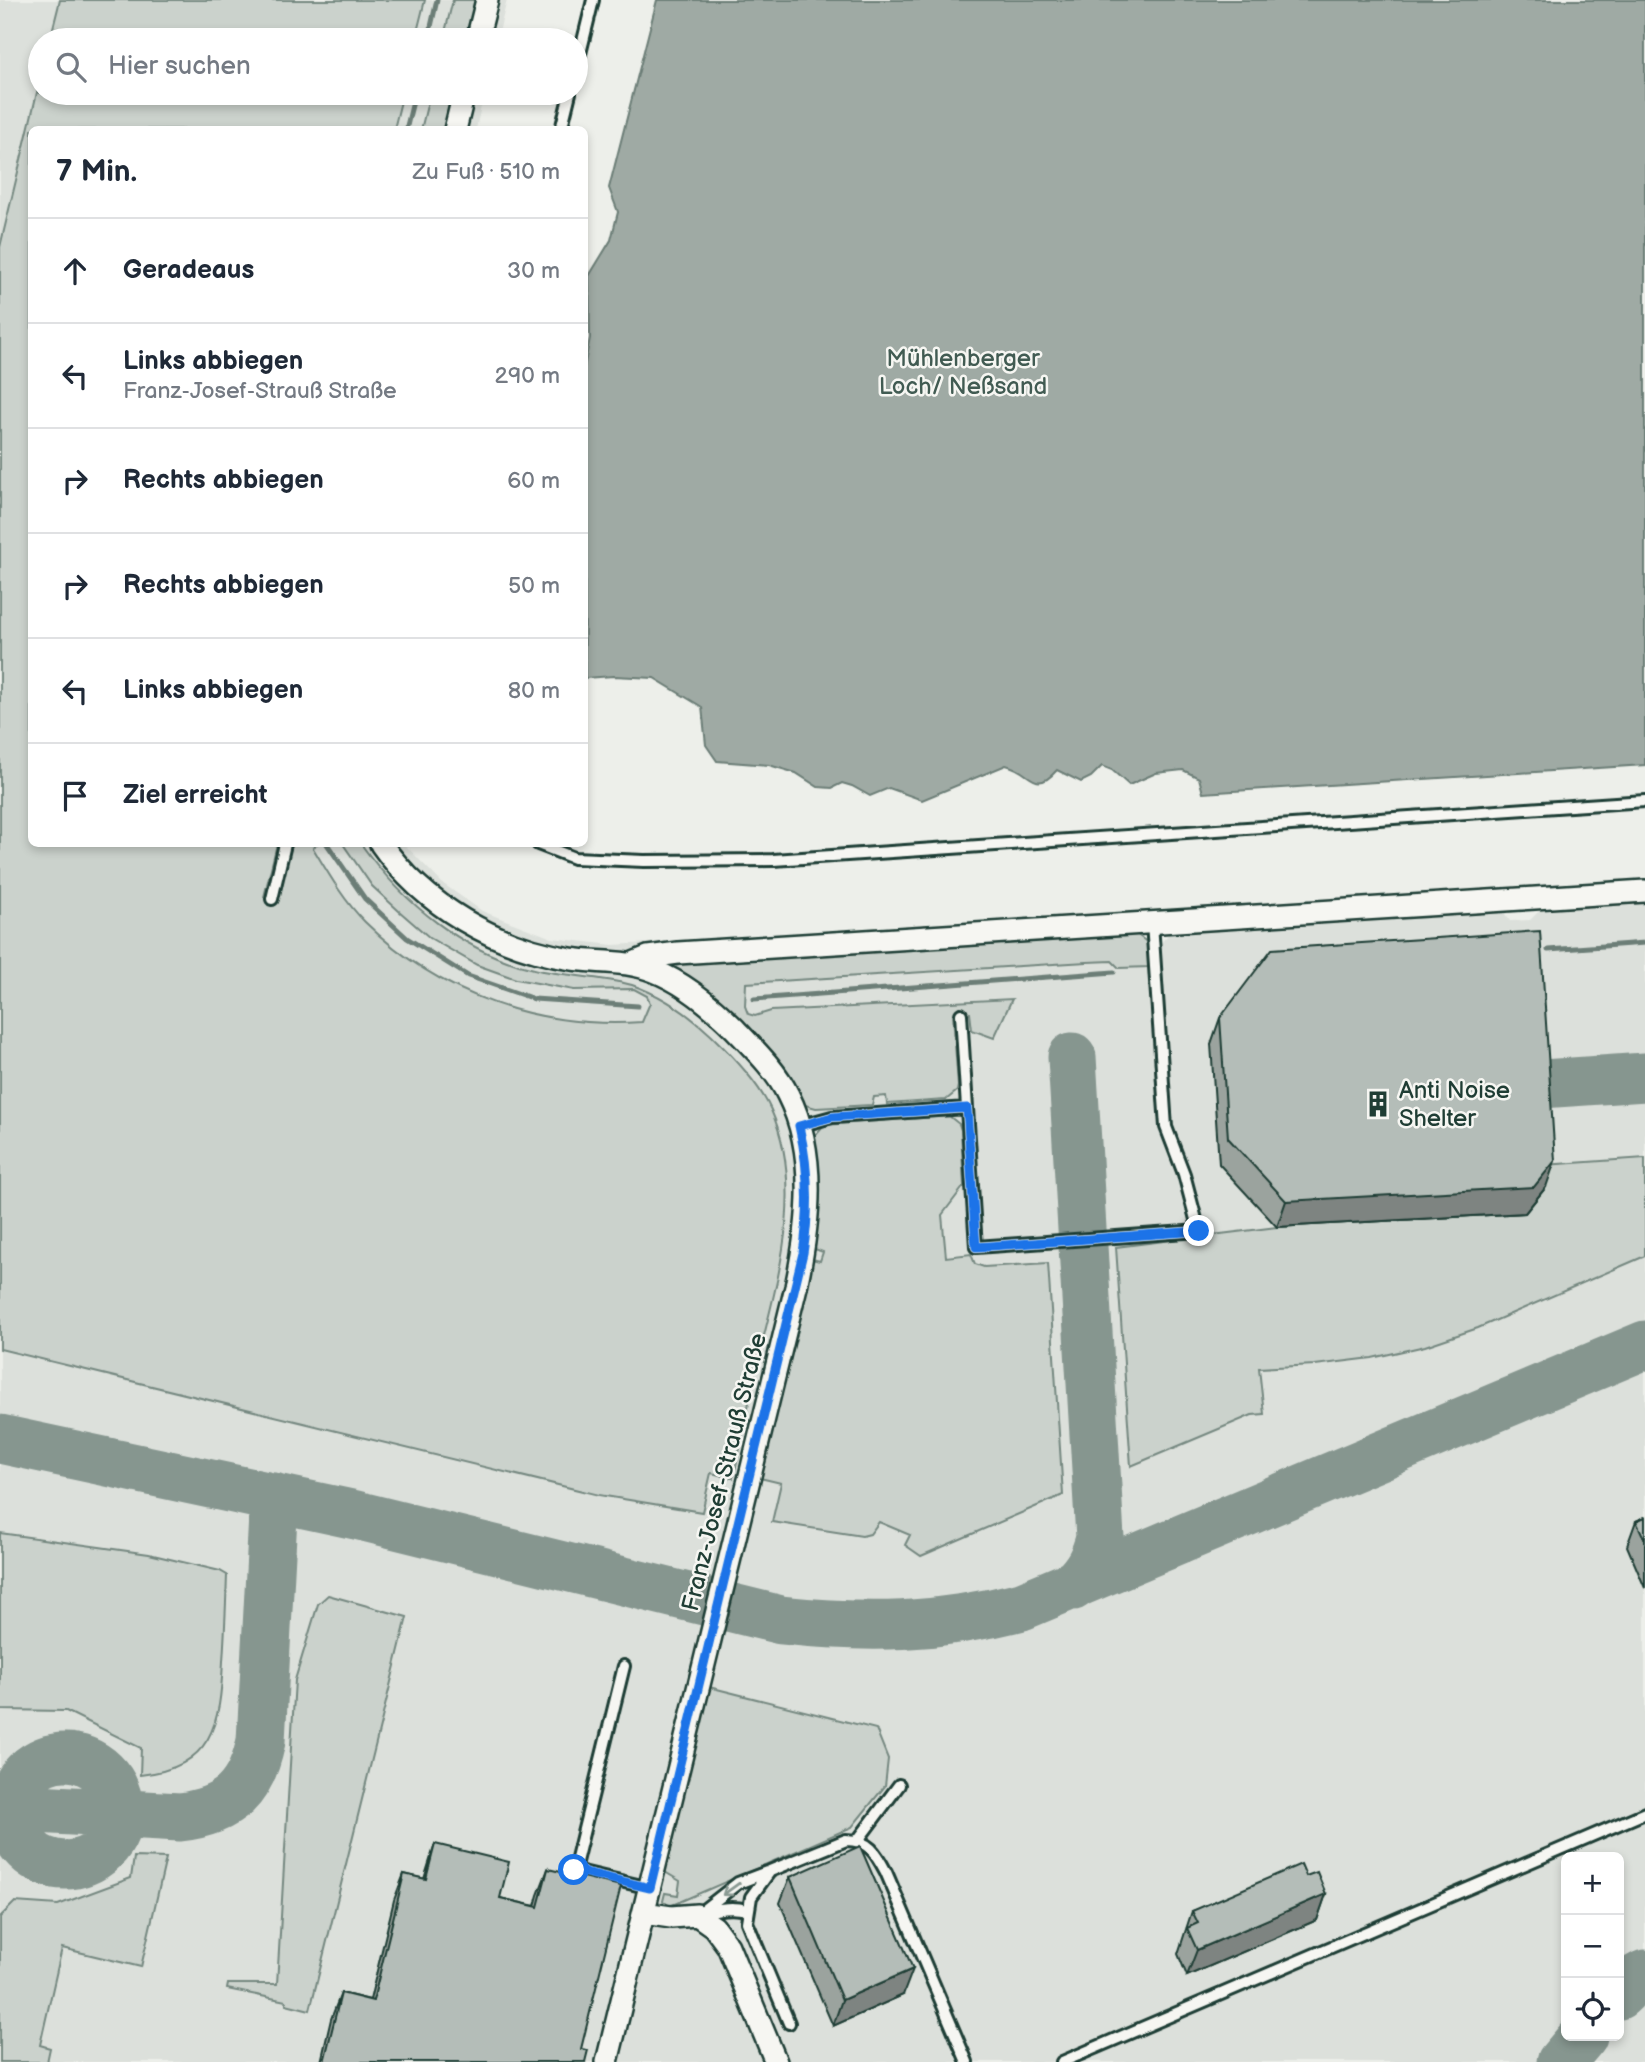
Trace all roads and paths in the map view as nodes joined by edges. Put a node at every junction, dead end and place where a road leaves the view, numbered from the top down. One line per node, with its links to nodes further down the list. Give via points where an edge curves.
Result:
1 (487, 0): 3 (street)
2 (593, 0): 4 (lane)
3 (480, 28)
4 (586, 28)
5 (461, 105): 7 (street)
6 (567, 105): 8 (lane)
7 (456, 126)
8 (562, 126)
9 (1645, 801): 12 (lane, via 773,860 575,858)
10 (284, 847): 14 (lane)
11 (384, 847): 16 (street, via 424,891 490,934 549,955)
12 (546, 847)
13 (1645, 891): 15 (street)
14 (272, 899)
15 (1152, 923): 16 (street, via 678,953); 18 (lane, via 1166,1127 1199,1231 976,1247)
16 (631, 964): 19 (street, Franz-Josef-Strauß Straße, via 667,977 720,1013 778,1078)
17 (961, 1014): 18 (lane)
18 (967, 1108): 19 (lane, via 832,1117)
19 (799, 1126): 25 (street, Franz-Josef-Strauß Straße, via 807,1175 803,1253)
20 (624, 1666): 25 (lane, via 574,1870)
21 (899, 1785): 23 (lane)
22 (1645, 1813): 33 (lane)
23 (858, 1840): 24 (lane, via 846,1840); 32 (lane, via 876,1853 886,1872)
24 (770, 1871): 26 (lane); 28 (lane, one-way to 28, via 738,1883)
25 (650, 1888): 27 (street, Franz-Josef-Strauß Straße)
26 (747, 1910): 28 (lane, via 723,1908); 29 (lane, via 747,1922)
27 (644, 1913): 28 (street); 30 (street, Franz-Josef-Strauß Straße)
28 (696, 1915): 31 (street, via 714,1927 727,1946)
29 (789, 2023)
30 (607, 2062)
31 (776, 2062)
32 (967, 2062)
33 (1062, 2062)

